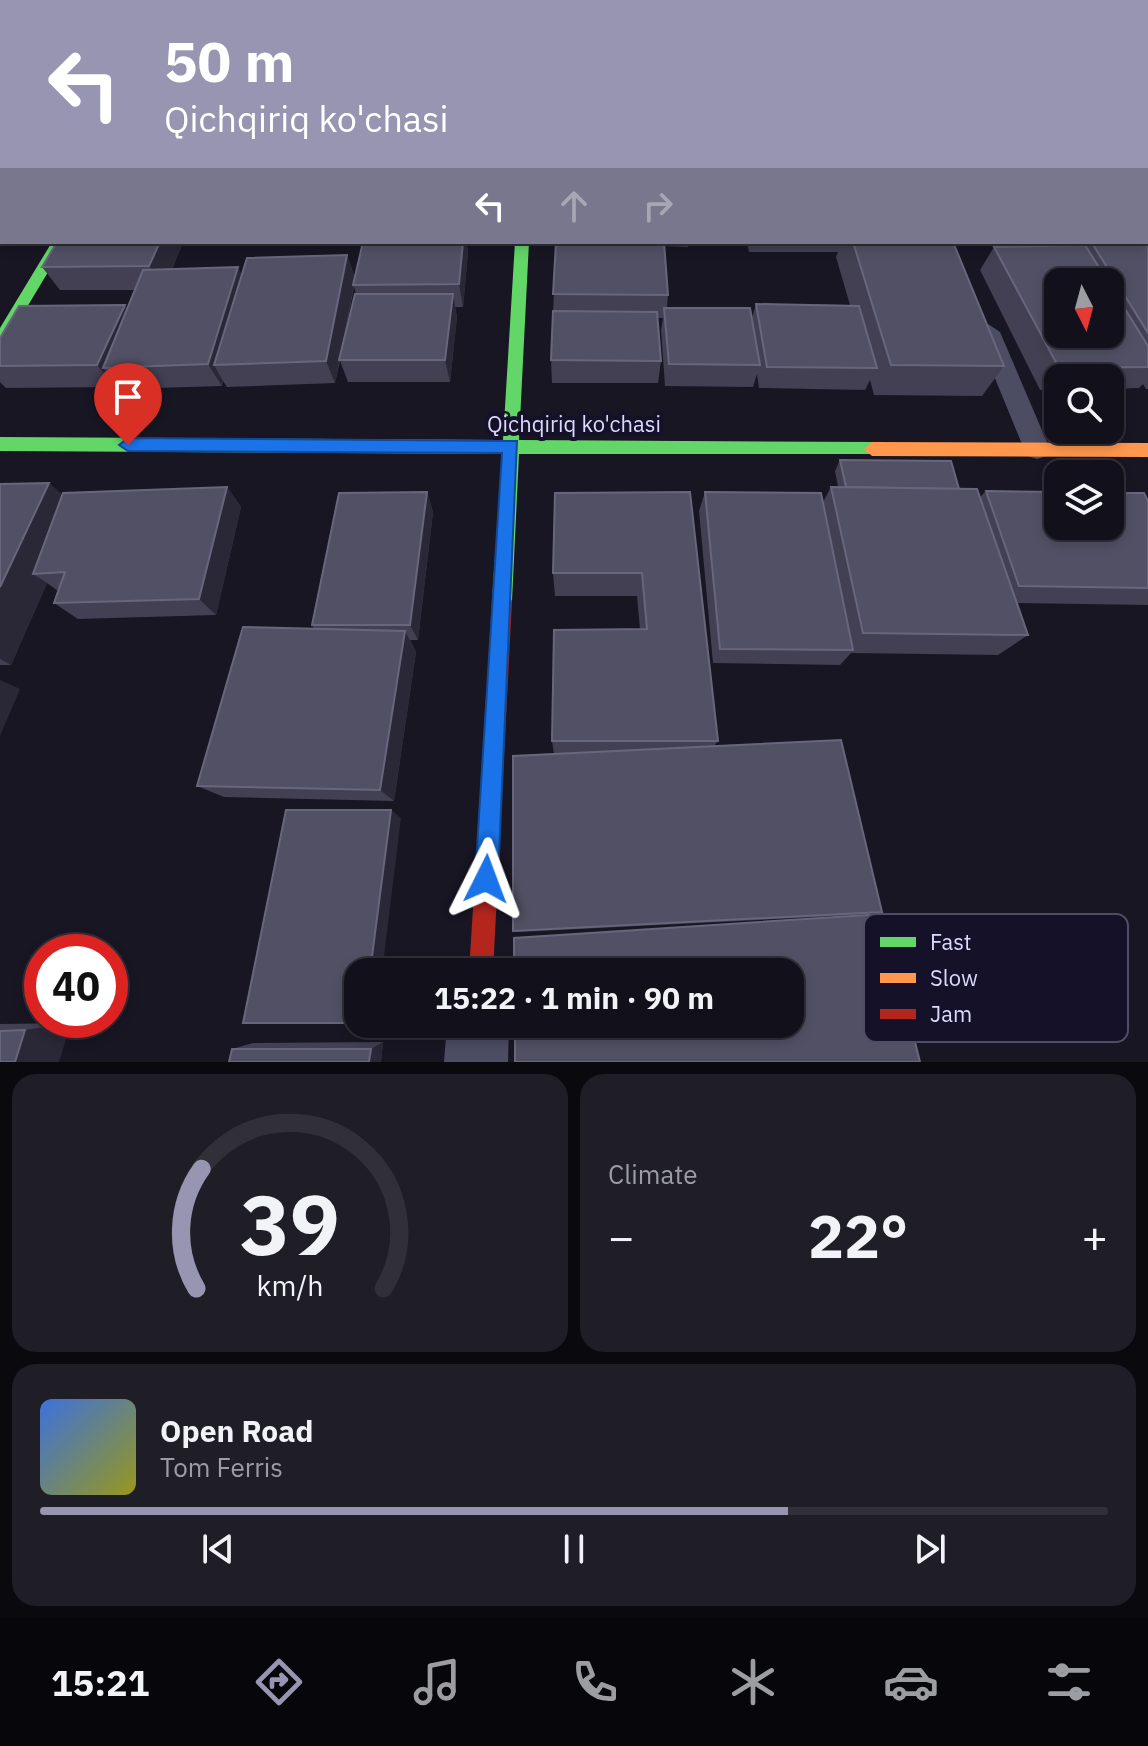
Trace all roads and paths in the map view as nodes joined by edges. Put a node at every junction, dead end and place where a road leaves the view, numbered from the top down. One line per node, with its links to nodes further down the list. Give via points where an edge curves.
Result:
1 (58, 244): 4 (street)
2 (522, 244): 6 (street)
3 (980, 311): 7 (lane)
4 (0, 340)
5 (0, 444): 6 (street, Qichqiriq ko'chasi)
6 (511, 446): 7 (street, Qichqiriq ko'chasi); 9 (street)
7 (1037, 449): 8 (street, Qichqiriq ko'chasi)
8 (1148, 450)
9 (482, 958)
10 (477, 1038): 11 (street)
11 (476, 1062)

